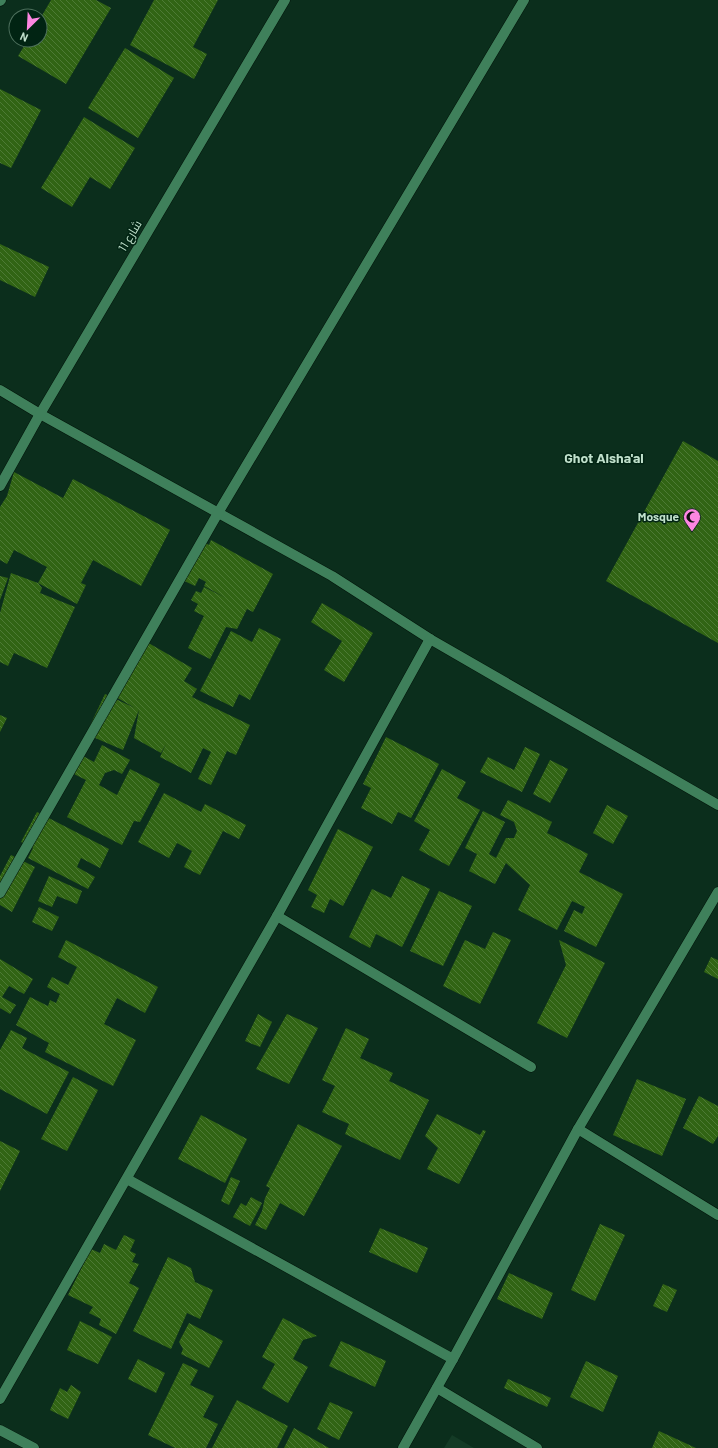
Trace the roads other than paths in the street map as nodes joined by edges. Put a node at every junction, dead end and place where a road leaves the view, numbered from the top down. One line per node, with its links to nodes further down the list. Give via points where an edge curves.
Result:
1 (285, 0): 4 (street, شارع 11)
2 (524, 0): 6 (street)
3 (0, 390): 4 (street)
4 (40, 414): 5 (street, شارع 11); 6 (street)
5 (0, 486)
6 (218, 513): 7 (street, via 332,576); 10 (street)
7 (430, 639): 8 (street); 11 (street)
8 (718, 805)
9 (718, 892): 13 (street)
10 (0, 894)
11 (277, 916): 12 (street); 14 (street)
12 (531, 1067)
13 (578, 1128): 15 (street); 16 (street)
14 (127, 1179): 16 (street); 18 (street)
15 (718, 1214)
16 (453, 1359): 17 (street)
17 (437, 1388): 21 (street); 22 (street)
18 (0, 1399)
19 (0, 1430): 20 (street)
20 (34, 1448)
21 (403, 1448)
22 (537, 1448)

